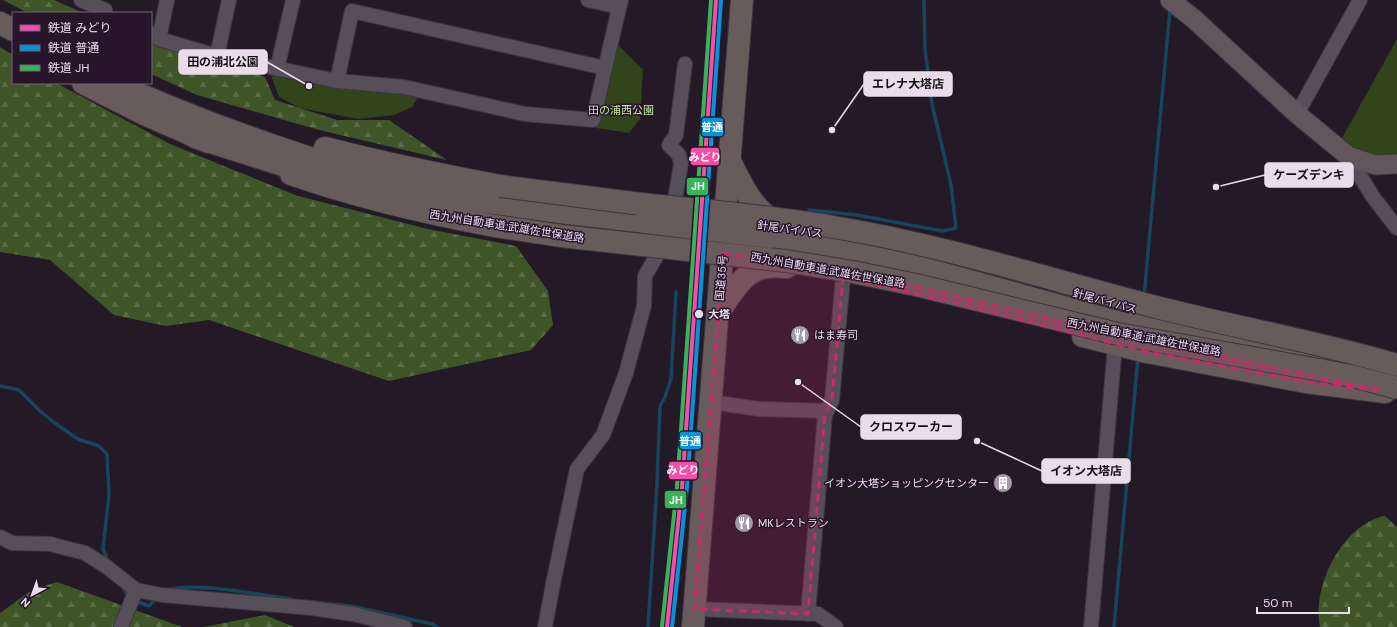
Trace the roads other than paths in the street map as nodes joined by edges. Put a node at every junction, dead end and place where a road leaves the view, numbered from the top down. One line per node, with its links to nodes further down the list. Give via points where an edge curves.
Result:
1 (81, 0): 11 (street)
2 (167, 0): 17 (street)
3 (229, 0): 19 (street)
4 (293, 0): 22 (street)
5 (588, 0): 8 (street)
6 (742, 0): 30 (highway, 国道35号)
7 (1360, 0): 27 (street)
8 (620, 3): 21 (street)
9 (1174, 3): 27 (street)
10 (354, 6): 21 (street); 23 (street)
11 (108, 8)
12 (0, 19): 14 (highway)
13 (0, 22): 15 (highway)
14 (12, 26)
15 (12, 29)
16 (0, 35): 18 (highway)
17 (155, 37): 19 (street)
18 (12, 41)
19 (217, 56): 22 (street)
20 (685, 64): 52 (street, via 676,135 669,145 679,155 681,164 668,238 644,276 644,306 626,373 603,435 577,470)
21 (605, 68): 23 (street, via 593,120 525,114 404,87)
22 (277, 69): 23 (street)
23 (337, 81)
24 (85, 84): 28 (highway, 西九州自動車道;武雄佐世保道路)
25 (116, 84): 32 (highway, via 244,136 375,178 508,206)
26 (131, 84): 42 (highway, bridge, via 269,133 382,163 500,186 773,218 898,239 1216,322)
27 (1297, 114): 29 (street)
28 (195, 137): 32 (highway, via 370,192 424,203 520,217); 43 (highway, 西九州自動車道;武雄佐世保道路, bridge, via 307,179 433,214 561,236 786,261 853,272 1118,334 1356,377)
29 (1348, 156): 31 (street, via 1376,164); 34 (street, via 1373,197)
30 (730, 162): 33 (highway, via 753,203 775,221); 36 (highway, 国道35号)
31 (1397, 164)
32 (644, 225): 35 (highway, bridge)
33 (792, 228): 36 (highway, 針尾バイパス, via 750,223 734,230); 40 (highway, 針尾バイパス, via 878,243 967,263)
34 (1397, 228)
35 (768, 240): 40 (highway, via 922,275); 40 (highway, via 822,246 924,268 1067,308)
36 (724, 241): 37 (highway, 針尾バイパス, via 734,252 751,260); 39 (highway, 国道35号)
37 (786, 267): 38 (highway, 針尾バイパス); 39 (highway, via 767,267 744,278)
38 (843, 278): 40 (highway, 針尾バイパス, via 1026,320); 45 (street, via 832,400)
39 (718, 314): 44 (highway, 国道35号)
40 (1121, 329): 41 (highway, bridge); 41 (highway, 針尾バイパス); 54 (street)
41 (1149, 332): 42 (highway, 針尾バイパス, via 1209,328 1368,359); 43 (highway, 針尾バイパス, via 1306,382)
42 (1397, 362)
43 (1393, 389)
44 (711, 402): 45 (street, via 759,409); 49 (highway, 国道35号)
45 (827, 411): 48 (street)
46 (0, 537): 47 (street, via 12,543 50,544 85,553)
47 (136, 590): 50 (street); 51 (street, via 162,595 311,608 353,614)
48 (808, 614): 49 (street); 53 (street, via 818,614)
49 (693, 618)
50 (122, 627)
51 (405, 627)
52 (545, 627)
53 (836, 627)
54 (1091, 627)

